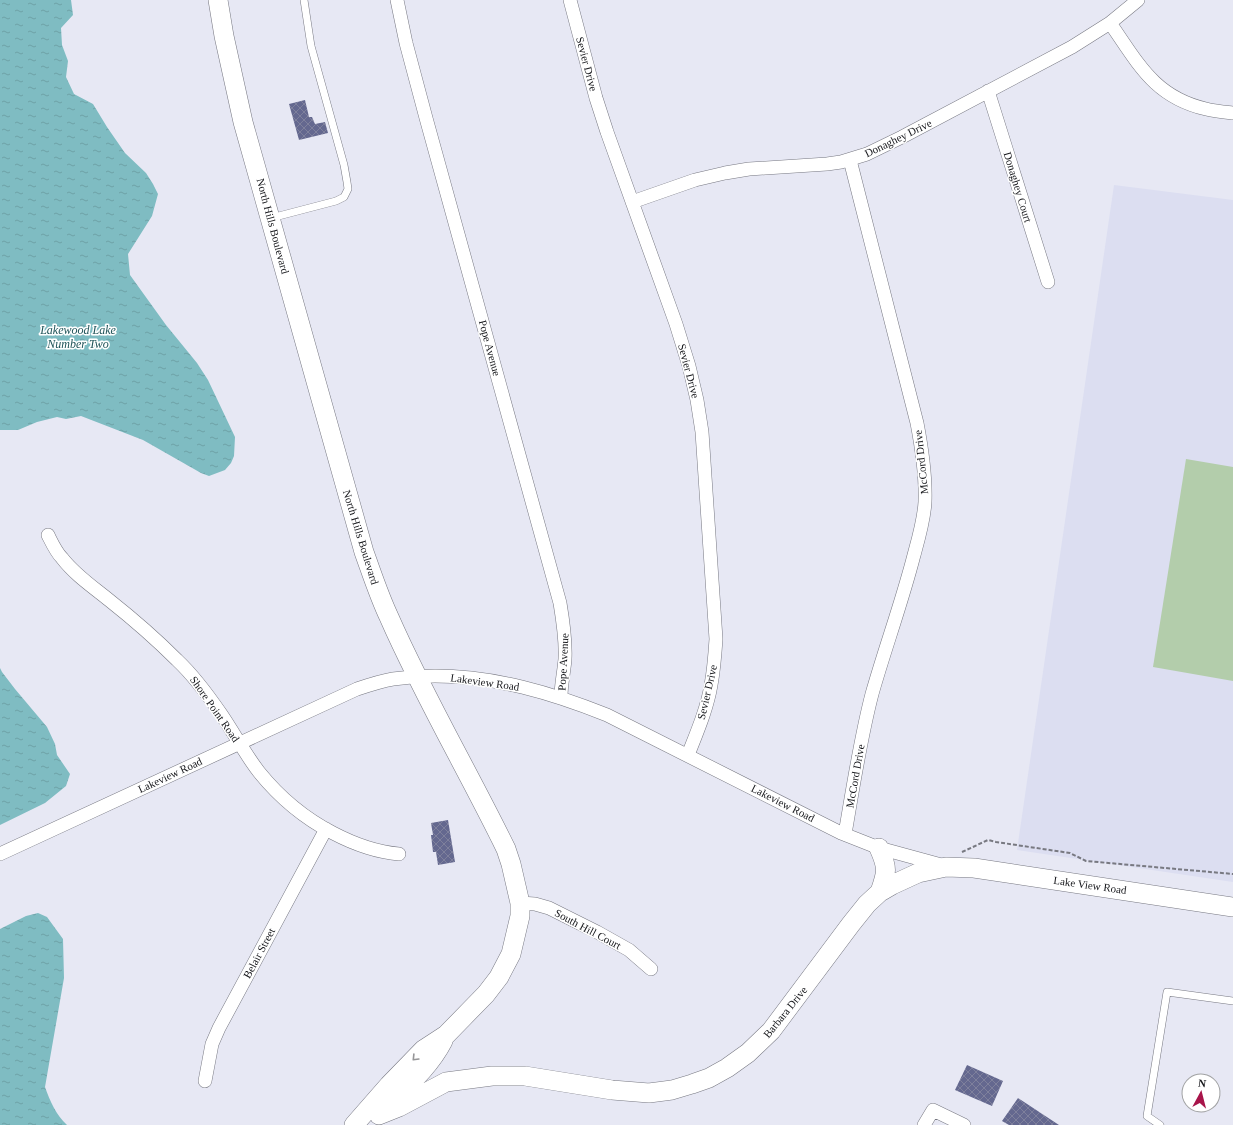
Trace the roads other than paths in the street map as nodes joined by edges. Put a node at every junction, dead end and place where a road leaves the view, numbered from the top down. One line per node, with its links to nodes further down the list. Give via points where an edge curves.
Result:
1 (218, 0): 11 (street, North Hills Boulevard, via 233,81)
2 (304, 0): 11 (lane, via 311,46 344,164 348,189 344,197 336,201)
3 (397, 0): 15 (street, Pope Avenue, via 426,118 560,603 565,659)
4 (570, 0): 10 (street, Sevier Drive, via 596,98)
5 (1138, 0): 6 (street, Donaghey Drive)
6 (1110, 23): 7 (street, Donaghey Drive, via 1072,47); 8 (street, via 1143,71 1161,89 1193,106)
7 (988, 92): 9 (street, Donaghey Drive, via 902,137); 12 (street, Donaghey Court)
8 (1233, 113)
9 (850, 160): 10 (street, Donaghey Drive, via 827,164 749,168 695,180); 19 (street, McCord Drive, via 917,423 925,502 922,525 908,578 864,730)
10 (632, 202): 17 (street, Sevier Drive, via 689,366 702,432 716,638 711,686)
11 (270, 218): 14 (street, North Hills Boulevard, via 364,552 389,618)
12 (1048, 282)
13 (48, 535): 16 (street, Shore Point Road, via 61,558 78,575 186,668)
14 (417, 676): 15 (street, Lakeview Road, via 459,676 502,682); 16 (street, Lakeview Road, via 393,679 357,689); 25 (street, North Hills Boulevard, via 506,849)
15 (561, 697): 17 (street, Lakeview Road, via 607,715)
16 (240, 743): 18 (street, Shore Point Road, via 272,788 304,815); 21 (street, Lakeview Road)
17 (688, 755): 19 (street, Lakeview Road)
18 (326, 829): 22 (street, Shore Point Road, via 368,848); 31 (street, Belair Street, via 219,1028 212,1044)
19 (845, 834): 20 (street, Lakeview Road)
20 (879, 848): 23 (street, Lakeview Road); 24 (street, via 885,862 885,877)
21 (0, 854)
22 (399, 854)
23 (946, 866): 24 (street, Barbara Drive, via 918,873); 26 (street, Lake View Road)
24 (880, 892): 32 (street, Barbara Drive, via 851,924 771,1031 748,1053 709,1078 672,1090 649,1093 612,1090 525,1076 492,1076)
25 (520, 903): 27 (street, South Hill Court, via 549,908 597,932 629,950); 29 (street, North Hills Boulevard, via 520,916 511,954 499,977)
26 (1233, 907)
27 (651, 969)
28 (1233, 1001): 37 (lane, via 1167,992 1147,1116)
29 (446, 1035): 30 (street, North Hills Boulevard, via 436,1055); 34 (street, North Hills Boulevard, one-way to 34, via 423,1050)
30 (420, 1074): 32 (street); 33 (street, North Hills Boulevard)
31 (205, 1081)
32 (446, 1082): 33 (street)
33 (374, 1120)
34 (354, 1125)
35 (924, 1125): 36 (street, via 933,1110)
36 (964, 1125)
37 (1160, 1125)

